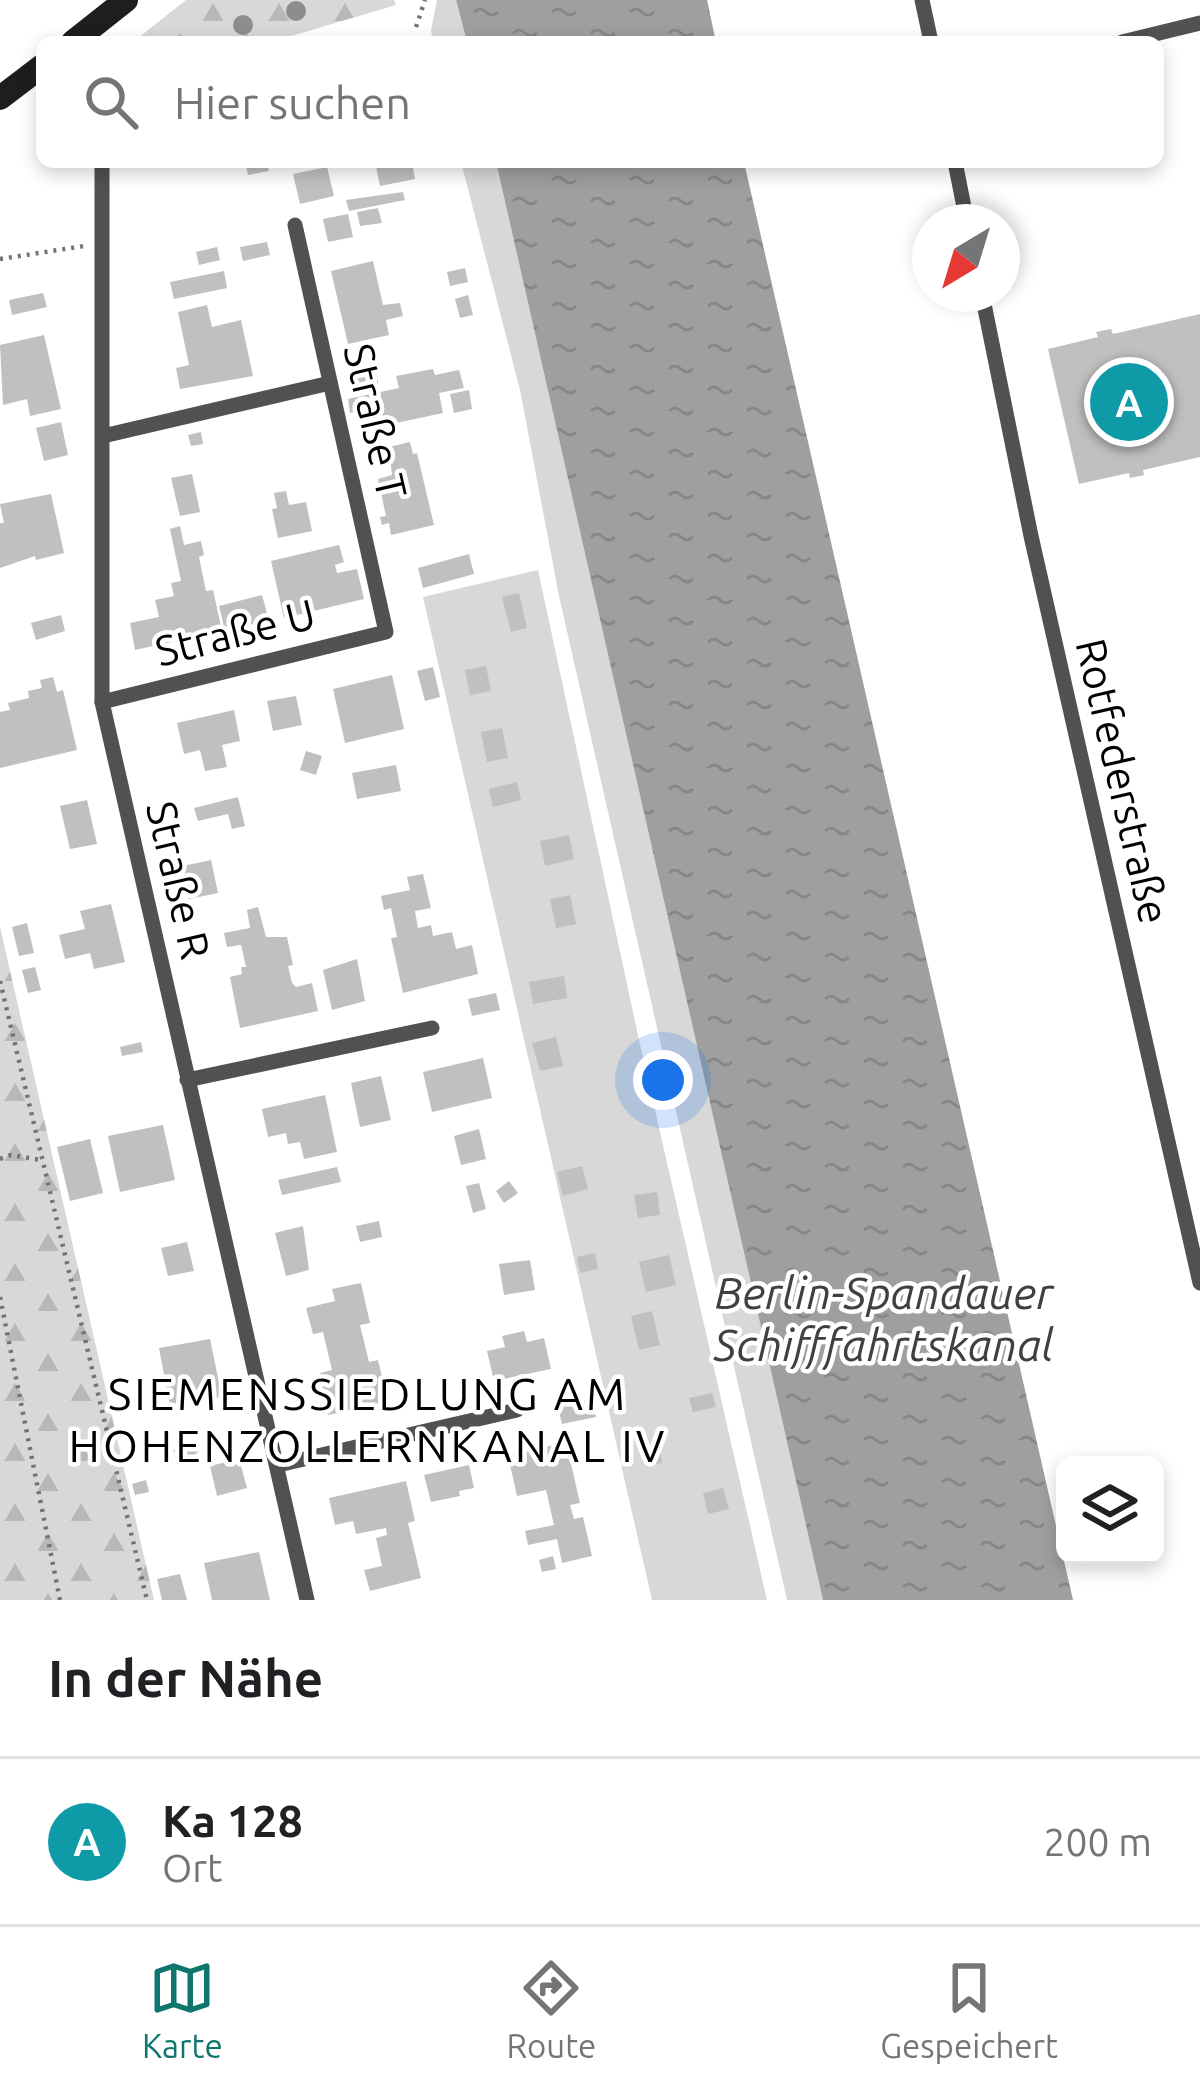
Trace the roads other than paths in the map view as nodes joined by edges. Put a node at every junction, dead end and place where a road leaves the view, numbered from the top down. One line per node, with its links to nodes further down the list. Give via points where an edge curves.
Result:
1 (127, 0): 4 (main road)
2 (922, 0): 5 (lane)
3 (1200, 23): 6 (lane)
4 (82, 36)
5 (930, 36)
6 (1147, 36)
7 (36, 71): 8 (main road)
8 (0, 98)
9 (102, 168): 15 (lane, Straße R)
10 (956, 168): 11 (lane)
11 (964, 204)
12 (296, 225): 14 (lane, Straße T)
13 (986, 312): 20 (lane, Rotfederstraße)
14 (330, 383): 15 (lane); 16 (lane, Straße T)
15 (103, 436): 17 (lane, Straße R)
16 (386, 632): 17 (lane, Straße U)
17 (102, 701): 19 (lane, Straße R)
18 (432, 1028): 19 (lane)
19 (188, 1080): 22 (lane, Straße R)
20 (1200, 1283)
21 (517, 1410): 22 (lane)
22 (278, 1465): 23 (lane, Straße R)
23 (307, 1600)

